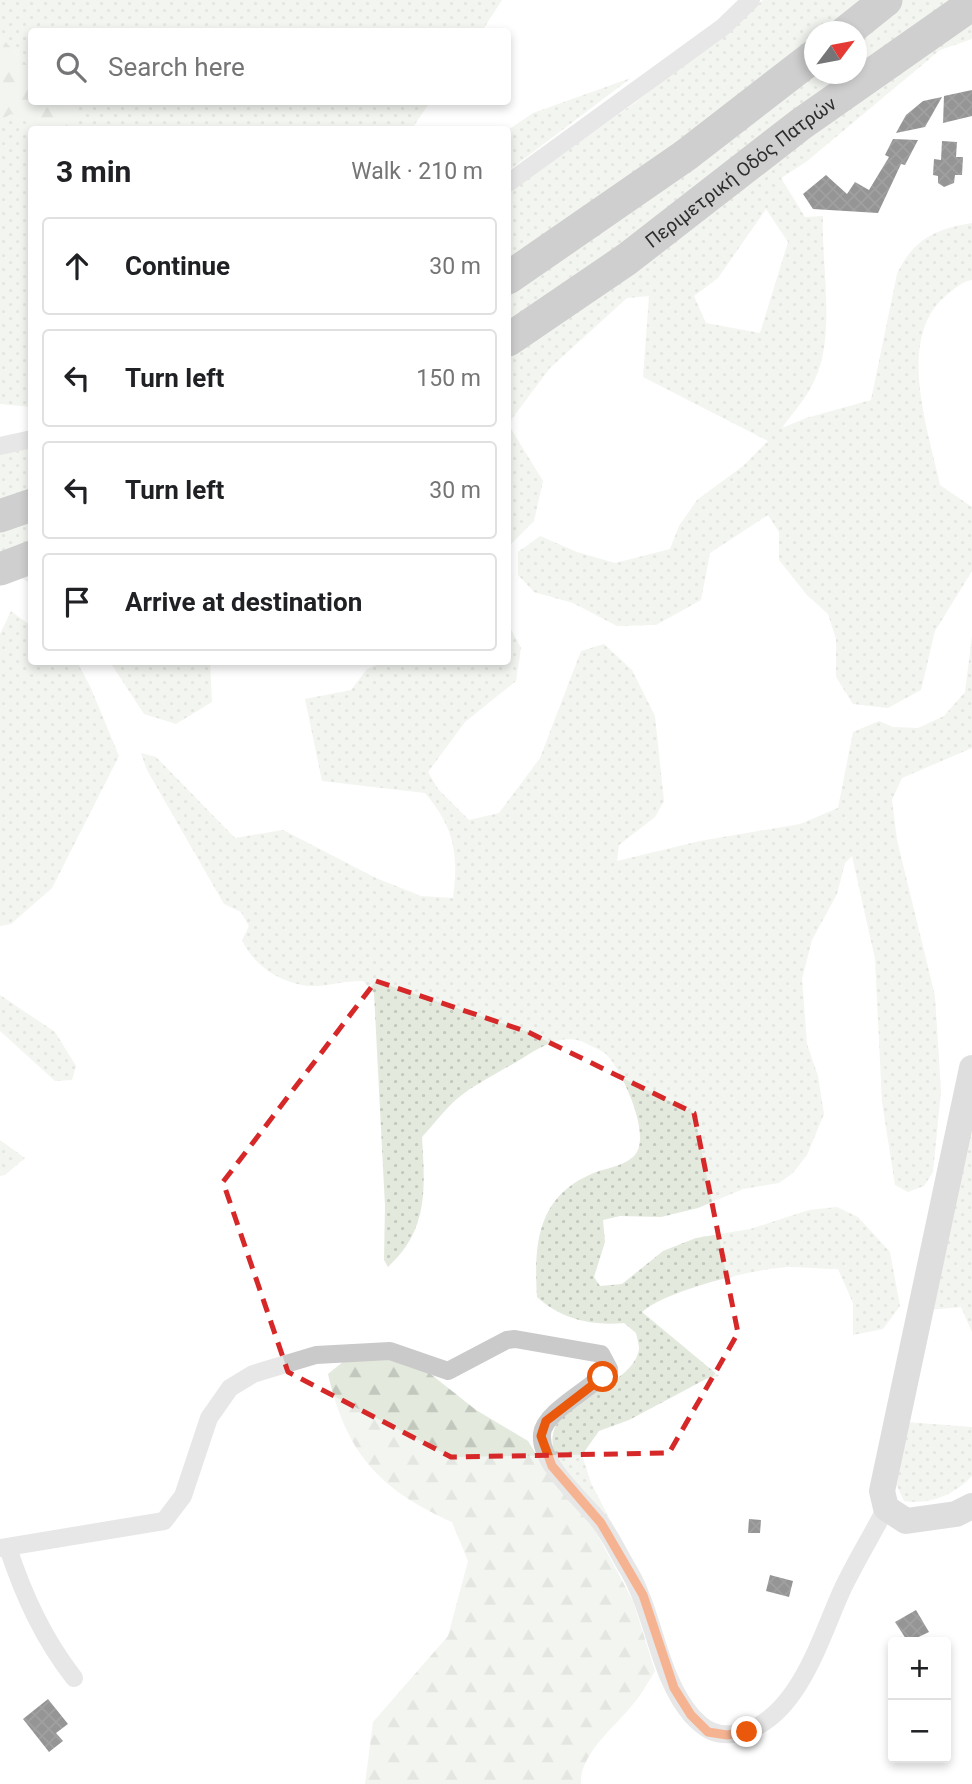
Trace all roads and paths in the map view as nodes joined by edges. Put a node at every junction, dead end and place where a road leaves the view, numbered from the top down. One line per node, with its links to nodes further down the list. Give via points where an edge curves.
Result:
1 (751, 0): 6 (street, via 723,27)
2 (886, 0): 4 (highway)
3 (972, 4): 8 (highway, Περιμετρική Οδός Πατρών, via 802,124 627,259)
4 (860, 21)
5 (804, 64): 7 (highway, via 686,155)
6 (511, 181)
7 (511, 276)
8 (511, 338)
9 (28, 440): 10 (street)
10 (0, 446)
11 (28, 506): 12 (highway)
12 (0, 516)
13 (28, 558): 14 (highway)
14 (0, 569)
15 (972, 1068): 17 (street, via 882,1490)
16 (972, 1506): 17 (street, via 926,1521 906,1521)
17 (886, 1508): 18 (street, via 843,1588 809,1669 779,1710 747,1732 727,1735 708,1732 674,1688 643,1595 601,1523 552,1466 541,1436 546,1421 609,1368 601,1354 515,1339 448,1371 390,1351 316,1355 253,1374 230,1388 209,1418 183,1496 164,1521)
18 (4, 1548): 19 (street, via 47,1641)
19 (75, 1678)

